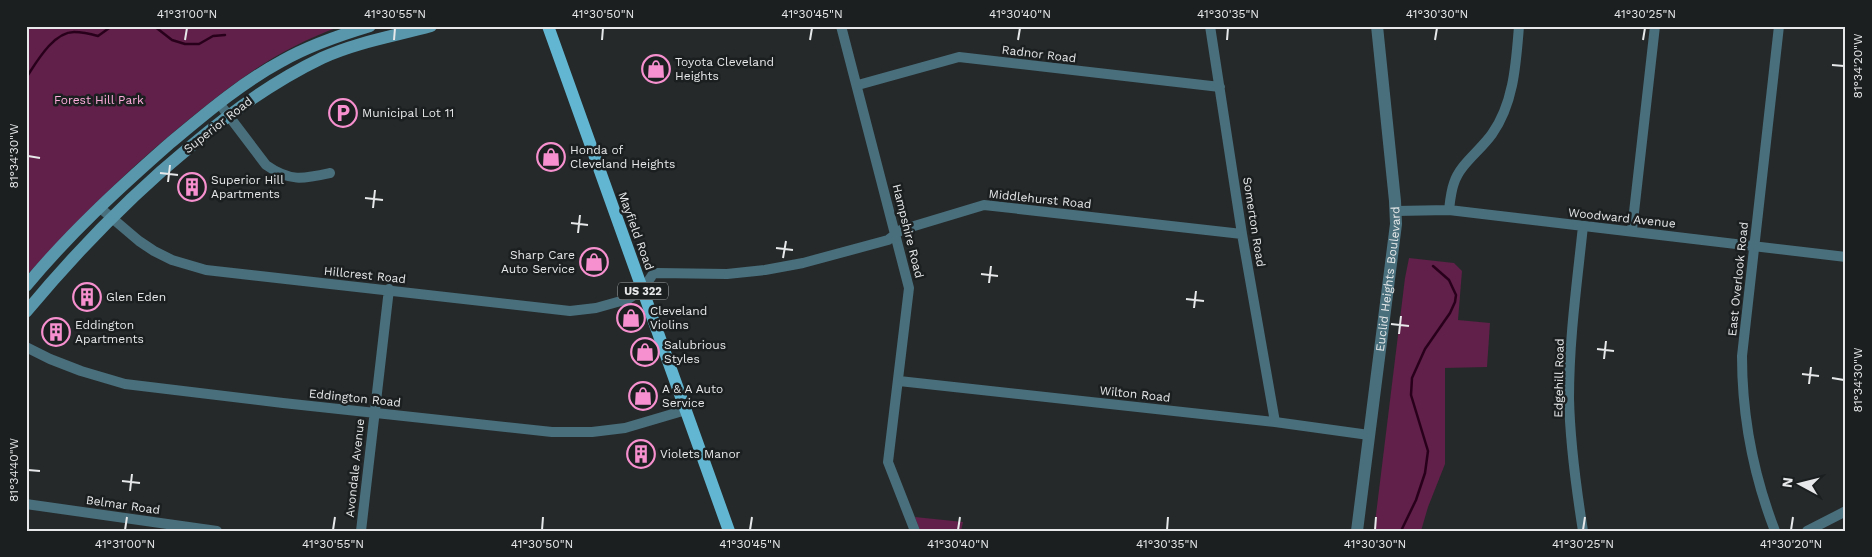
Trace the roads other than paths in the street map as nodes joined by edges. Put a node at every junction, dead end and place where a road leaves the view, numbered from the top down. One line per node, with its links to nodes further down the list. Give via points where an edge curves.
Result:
1 (370, 26): 11 (main road, Superior Road)
2 (431, 26): 10 (main road, Superior Road)
3 (548, 26): 30 (main road, Mayfield Road / US 322)
4 (842, 26): 13 (street, Hampshire Road)
5 (1210, 26): 14 (street, Somerton Road)
6 (1377, 26): 19 (street, Euclid Heights Boulevard)
7 (1519, 26): 20 (street, via 1510,94 1501,118 1492,134 1457,175)
8 (1655, 26): 23 (street)
9 (1780, 26): 26 (street, East Overlook Road)
10 (384, 32): 12 (main road, Superior Road)
11 (282, 60): 12 (main road); 15 (main road, Superior Road)
12 (290, 74): 16 (main road, Superior Road)
13 (858, 84): 14 (street, Radnor Road, via 960,57); 24 (street, Hampshire Road)
14 (1220, 88): 25 (street, Somerton Road)
15 (219, 103): 16 (street); 18 (main road, Superior Road)
16 (228, 115): 17 (street, via 274,171 303,179); 21 (main road, Superior Road)
17 (330, 173)
18 (99, 207): 21 (street, Hillcrest Road); 28 (main road, Superior Road)
19 (1396, 210): 20 (street, Woodward Avenue); 37 (street, Euclid Heights Boulevard)
20 (1449, 210): 22 (street, Woodward Avenue)
21 (110, 217): 29 (street, Hillcrest Road, via 154,250 189,266); 31 (main road, Superior Road)
22 (1583, 226): 23 (street, Woodward Avenue); 45 (street, Edgehill Road, via 1569,398)
23 (1632, 230): 26 (street, Woodward Avenue)
24 (896, 234): 25 (street, Middlehurst Road, via 984,205); 30 (street, Middlehurst Road, via 888,240 830,256 765,270 728,274 660,272 653,274); 33 (street, Hampshire Road, via 909,288)
25 (1242, 234): 36 (street, Somerton Road)
26 (1754, 246): 27 (street, Woodward Avenue); 46 (street, East Overlook Road, via 1742,356 1743,400 1754,468)
27 (1846, 257)
28 (26, 286)
29 (389, 289): 30 (street, Hillcrest Road, via 557,311 608,306); 35 (street, Avondale Avenue)
30 (643, 290): 34 (main road, Mayfield Road / US 322)
31 (26, 312)
32 (26, 347): 35 (street, Eddington Road, via 81,371 125,384)
33 (899, 381): 36 (street, Wilton Road); 43 (street, Hampshire Road, via 888,462)
34 (686, 410): 35 (street, Eddington Road, via 626,428 571,433); 42 (main road, Mayfield Road / US 322)
35 (374, 412): 41 (street, Avondale Avenue)
36 (1275, 422): 37 (street, Wilton Road)
37 (1368, 435): 44 (street, Euclid Heights Boulevard)
38 (26, 504): 40 (street, Belmar Road)
39 (1846, 512): 47 (street)
40 (217, 531)
41 (361, 531)
42 (729, 531)
43 (915, 531)
44 (1357, 531)
45 (1582, 531)
46 (1775, 531)
47 (1807, 531)

